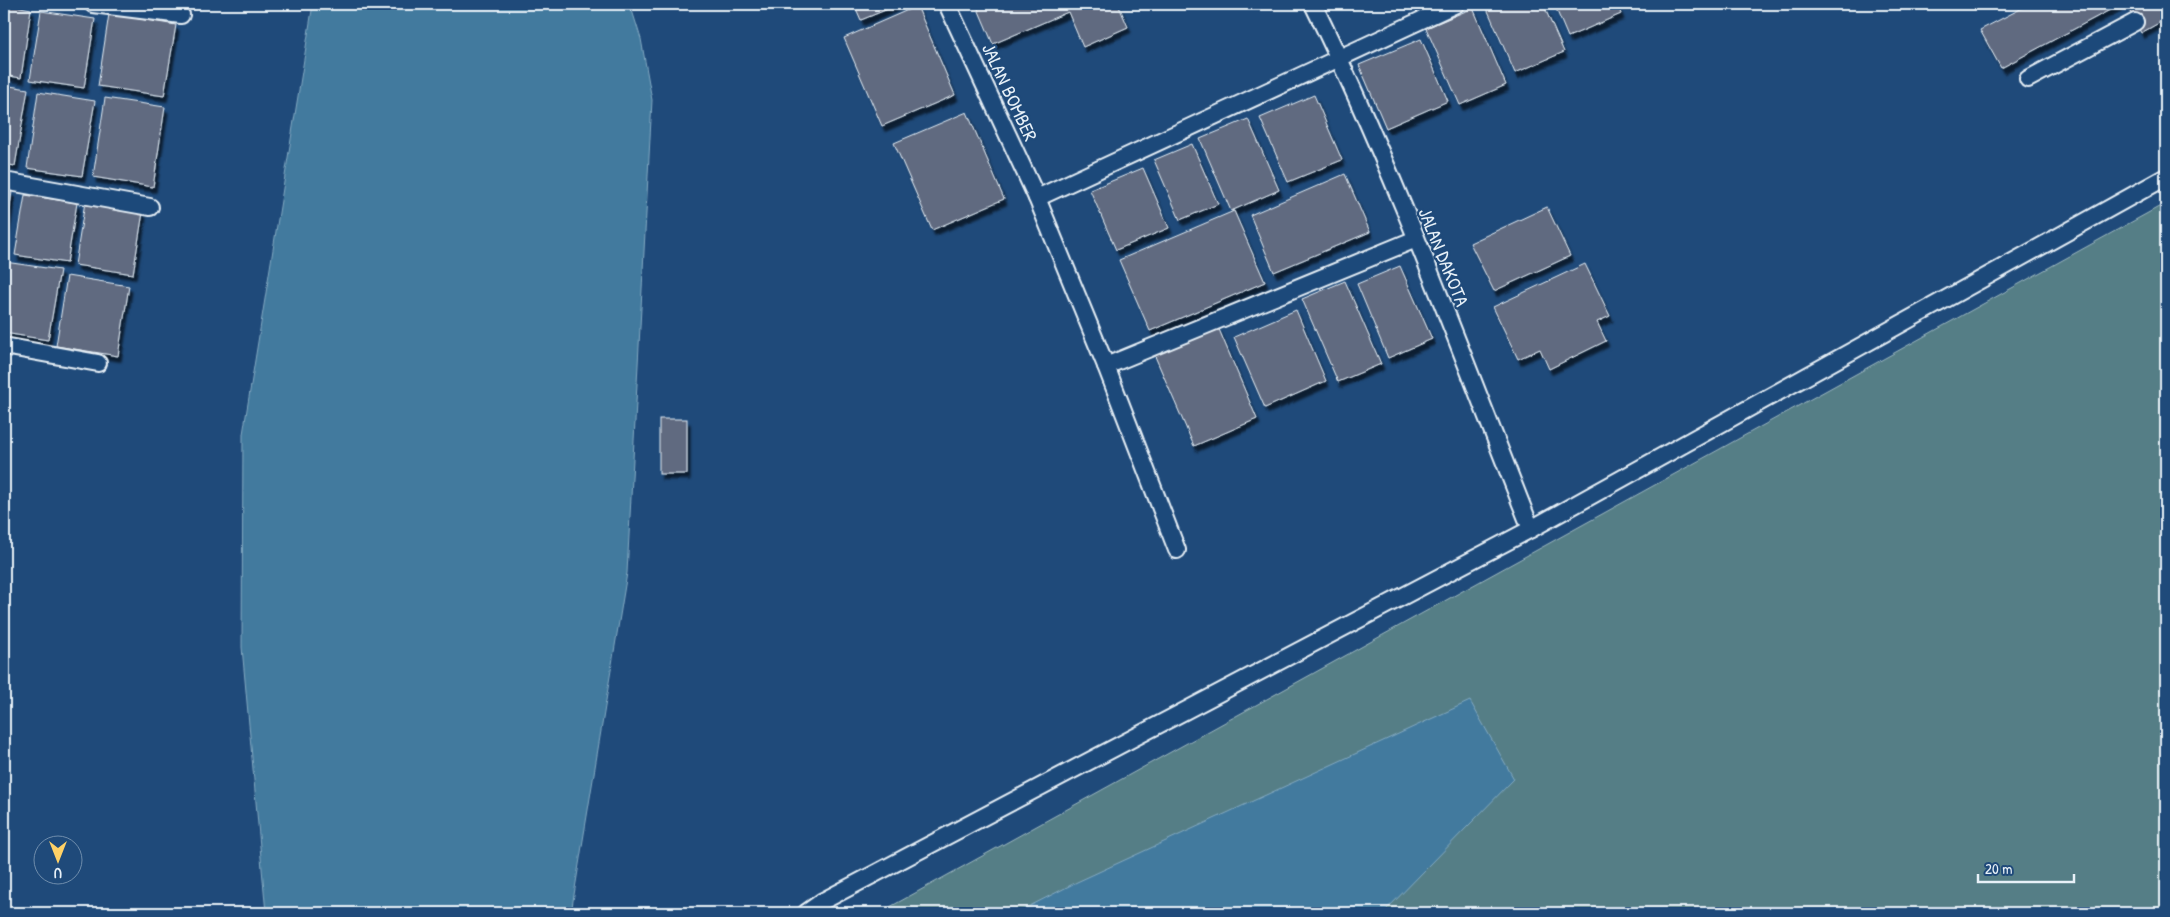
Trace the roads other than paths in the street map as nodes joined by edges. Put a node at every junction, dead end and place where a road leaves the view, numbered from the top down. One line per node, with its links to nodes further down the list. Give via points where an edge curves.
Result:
1 (93, 4): 5 (lane)
2 (947, 4): 11 (lane, JALAN BOMBER)
3 (1313, 4): 7 (lane, JALAN DAKOTA)
4 (1456, 4): 7 (lane)
5 (181, 16)
6 (2135, 22): 8 (lane)
7 (1340, 58): 11 (lane); 13 (lane, JALAN DAKOTA)
8 (2028, 79)
9 (2166, 177): 17 (lane)
10 (4, 181): 12 (lane)
11 (1037, 198): 16 (lane, JALAN BOMBER)
12 (150, 207)
13 (1416, 239): 16 (lane); 17 (lane, JALAN DAKOTA)
14 (4, 346): 15 (lane)
15 (98, 363)
16 (1106, 366): 18 (lane, JALAN BOMBER)
17 (1531, 529): 19 (lane, via 823,901)
18 (1177, 550)
19 (806, 913)

